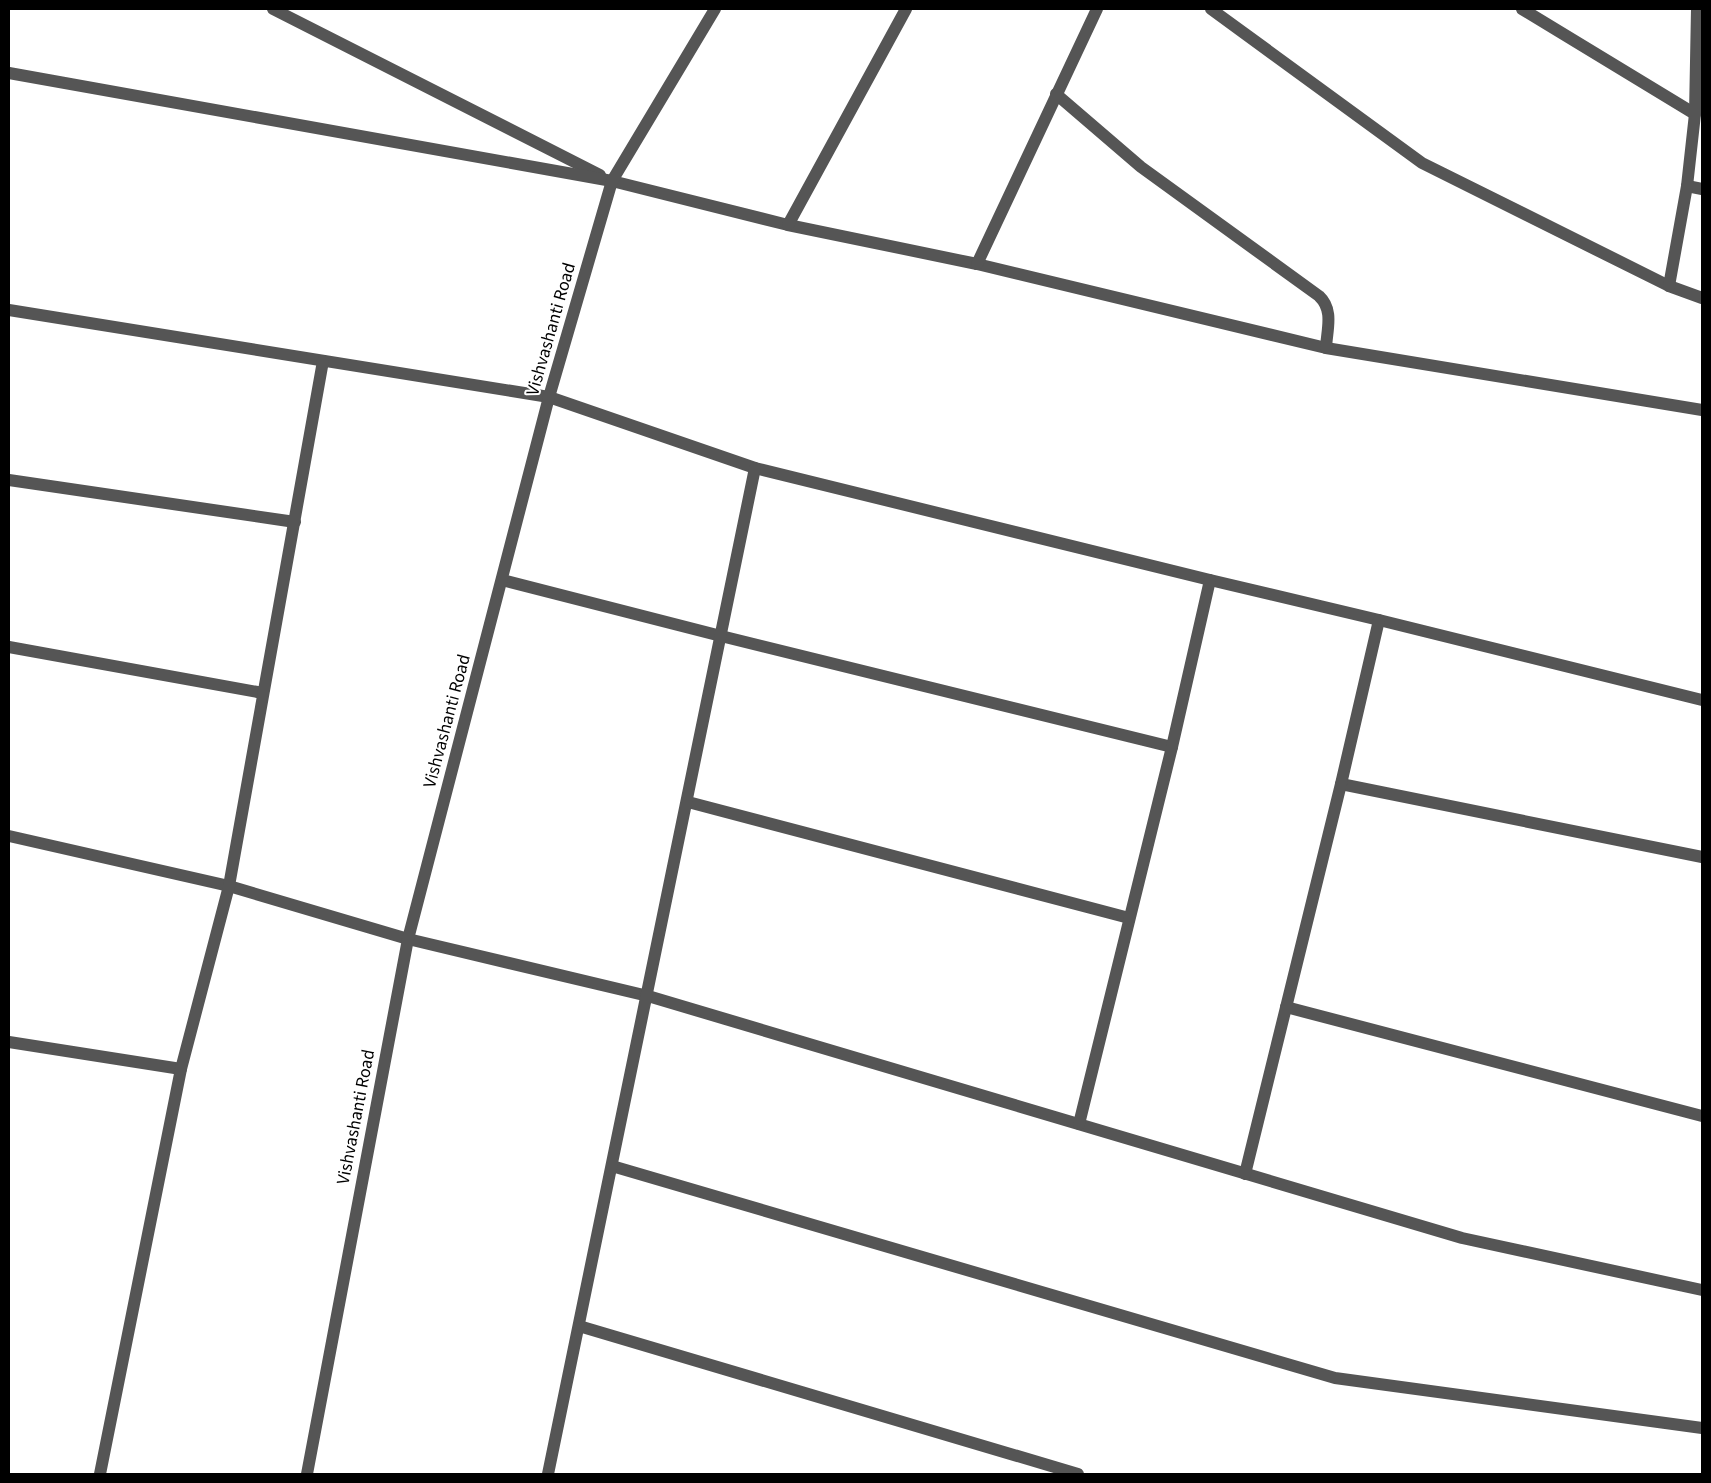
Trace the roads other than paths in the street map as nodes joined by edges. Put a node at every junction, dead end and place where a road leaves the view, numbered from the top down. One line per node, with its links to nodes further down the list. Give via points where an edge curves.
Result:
1 (273, 9): 12 (street)
2 (715, 9): 12 (street, Vishvashanti Road)
3 (906, 9): 15 (street)
4 (1097, 9): 10 (street)
5 (1211, 9): 17 (street, via 1422,163)
6 (1522, 9): 11 (street)
7 (1698, 9): 8 (street)
8 (1700, 24): 11 (street)
9 (9, 73): 12 (street)
10 (1056, 94): 16 (street); 20 (street, via 1141,167 1320,296 1327,304 1329,314)
11 (1695, 114): 13 (street)
12 (612, 181): 15 (street); 22 (street, Vishvashanti Road)
13 (1687, 186): 14 (street); 17 (street)
14 (1702, 189)
15 (788, 225): 16 (street)
16 (977, 264): 20 (street)
17 (1669, 286): 18 (street)
18 (1702, 298)
19 (9, 310): 21 (street)
20 (1326, 348): 23 (street)
21 (323, 361): 22 (street); 26 (street)
22 (549, 397): 24 (street); 27 (street, Vishvashanti Road)
23 (1702, 410)
24 (755, 468): 28 (street); 30 (street)
25 (9, 480): 26 (street)
26 (295, 522): 32 (street)
27 (502, 580): 30 (street); 41 (street, Vishvashanti Road)
28 (1210, 580): 29 (street); 34 (street)
29 (1379, 620): 33 (street); 35 (street)
30 (721, 636): 34 (street); 36 (street)
31 (9, 647): 32 (street)
32 (263, 693): 39 (street)
33 (1702, 700)
34 (1172, 747): 40 (street)
35 (1341, 784): 38 (street); 43 (street)
36 (688, 802): 40 (street); 42 (street)
37 (9, 836): 39 (street)
38 (1702, 857)
39 (229, 886): 41 (street); 45 (street)
40 (1130, 918): 47 (street)
41 (408, 939): 42 (street); 54 (street, Vishvashanti Road)
42 (648, 996): 47 (street); 48 (street)
43 (1286, 1007): 46 (street); 49 (street)
44 (9, 1042): 45 (street)
45 (180, 1069): 53 (street)
46 (1702, 1116)
47 (1079, 1124): 49 (street)
48 (612, 1166): 51 (street); 52 (street, via 1335,1378)
49 (1245, 1174): 50 (street, via 1462,1238)
50 (1702, 1290)
51 (579, 1326): 55 (street); 56 (street)
52 (1702, 1428)
53 (100, 1474)
54 (307, 1474)
55 (548, 1474)
56 (1078, 1474)

